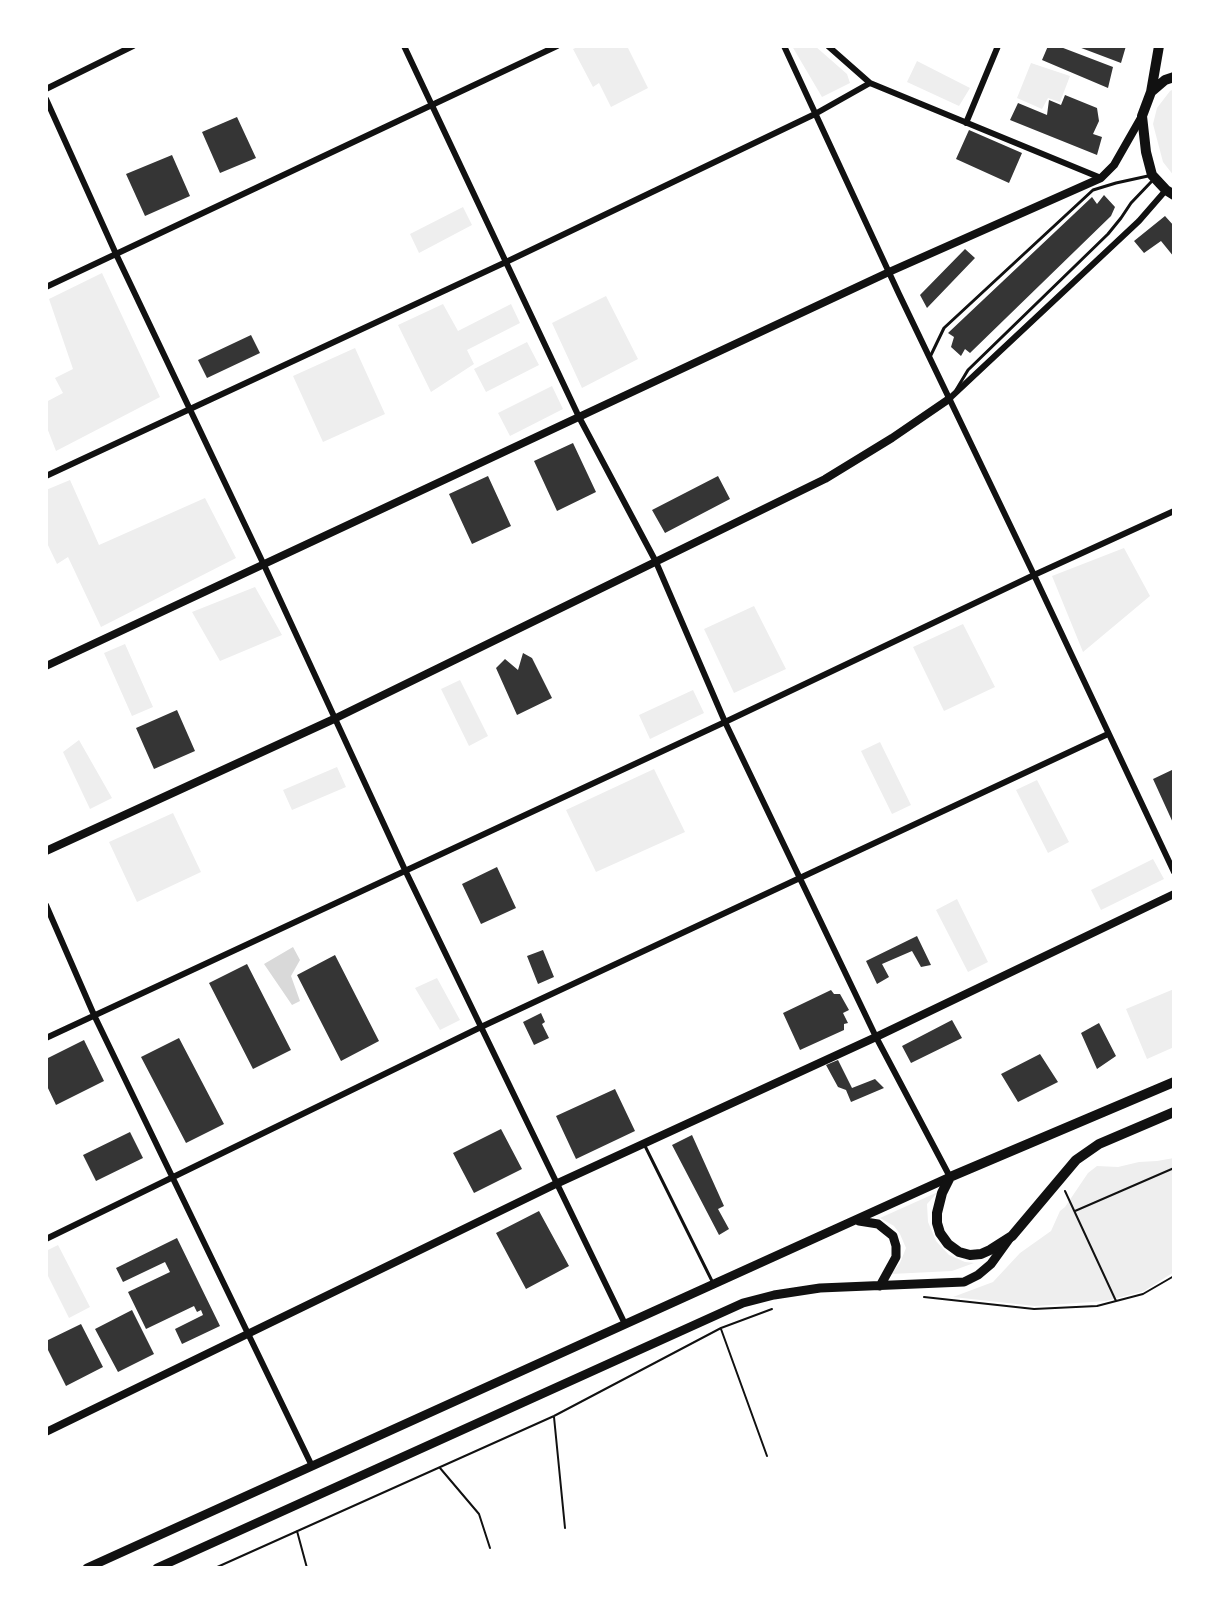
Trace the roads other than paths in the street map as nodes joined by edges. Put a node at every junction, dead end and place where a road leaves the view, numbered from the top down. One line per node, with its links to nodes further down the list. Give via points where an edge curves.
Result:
1 (133, 46): 10 (street)
2 (404, 46): 13 (street)
3 (557, 46): 13 (street)
4 (784, 46): 14 (street)
5 (828, 46): 9 (street)
6 (998, 46): 16 (street)
7 (1159, 46): 11 (main road)
8 (1174, 77): 11 (main road)
9 (870, 83): 14 (street); 16 (street)
10 (46, 89)
11 (1151, 92): 15 (main road)
12 (46, 99): 20 (street)
13 (431, 106): 20 (street); 21 (street)
14 (815, 114): 21 (street); 22 (street)
15 (1142, 116): 17 (main road); 18 (street)
16 (966, 123): 18 (street)
17 (1153, 177): 19 (main road); 24 (lane, via 1093,190 944,328); 25 (lane, via 1108,234 968,370)
18 (1101, 178): 22 (street)
19 (1172, 194): 25 (street)
20 (116, 254): 23 (street); 26 (street)
21 (506, 262): 26 (street); 27 (street)
22 (889, 272): 24 (street); 27 (street)
23 (46, 287)
24 (930, 357): 25 (street)
25 (951, 398): 30 (street, via 825,479); 32 (street)
26 (189, 410): 28 (street); 31 (street)
27 (579, 417): 30 (street); 31 (street)
28 (46, 476)
29 (1174, 511): 32 (street)
30 (656, 562): 34 (street); 35 (street)
31 (264, 565): 33 (street); 34 (street)
32 (1034, 575): 35 (street); 36 (street)
33 (46, 666)
34 (334, 719): 37 (street); 38 (street)
35 (725, 722): 38 (street); 40 (street)
36 (1108, 734): 39 (street); 40 (street)
37 (46, 851)
38 (405, 870): 43 (street); 44 (street)
39 (1174, 872)
40 (800, 877): 44 (street); 45 (street)
41 (1174, 894): 45 (street)
42 (46, 905): 43 (street)
43 (94, 1015): 46 (street); 51 (street)
44 (481, 1027): 51 (street); 52 (street)
45 (876, 1037): 49 (street); 50 (street)
46 (46, 1038)
47 (1174, 1082): 50 (main road)
48 (1174, 1112): 54 (main road, via 1099,1144 1076,1160)
49 (644, 1143): 52 (street); 56 (lane)
50 (950, 1177): 53 (main road); 54 (main road, via 936,1218 948,1244 959,1252 981,1254)
51 (174, 1178): 55 (street); 59 (street)
52 (558, 1183): 58 (street); 59 (street)
53 (857, 1220): 56 (main road); 57 (main road, via 878,1224 893,1236 896,1257)
54 (1012, 1236): 57 (main road, via 991,1264 964,1282)
55 (46, 1239)
56 (713, 1284): 58 (main road)
57 (880, 1286): 63 (main road, via 820,1288 743,1303)
58 (625, 1324): 61 (main road)
59 (248, 1333): 60 (street); 61 (street)
60 (46, 1432)
61 (312, 1466): 62 (main road)
62 (87, 1568)
63 (157, 1568)

